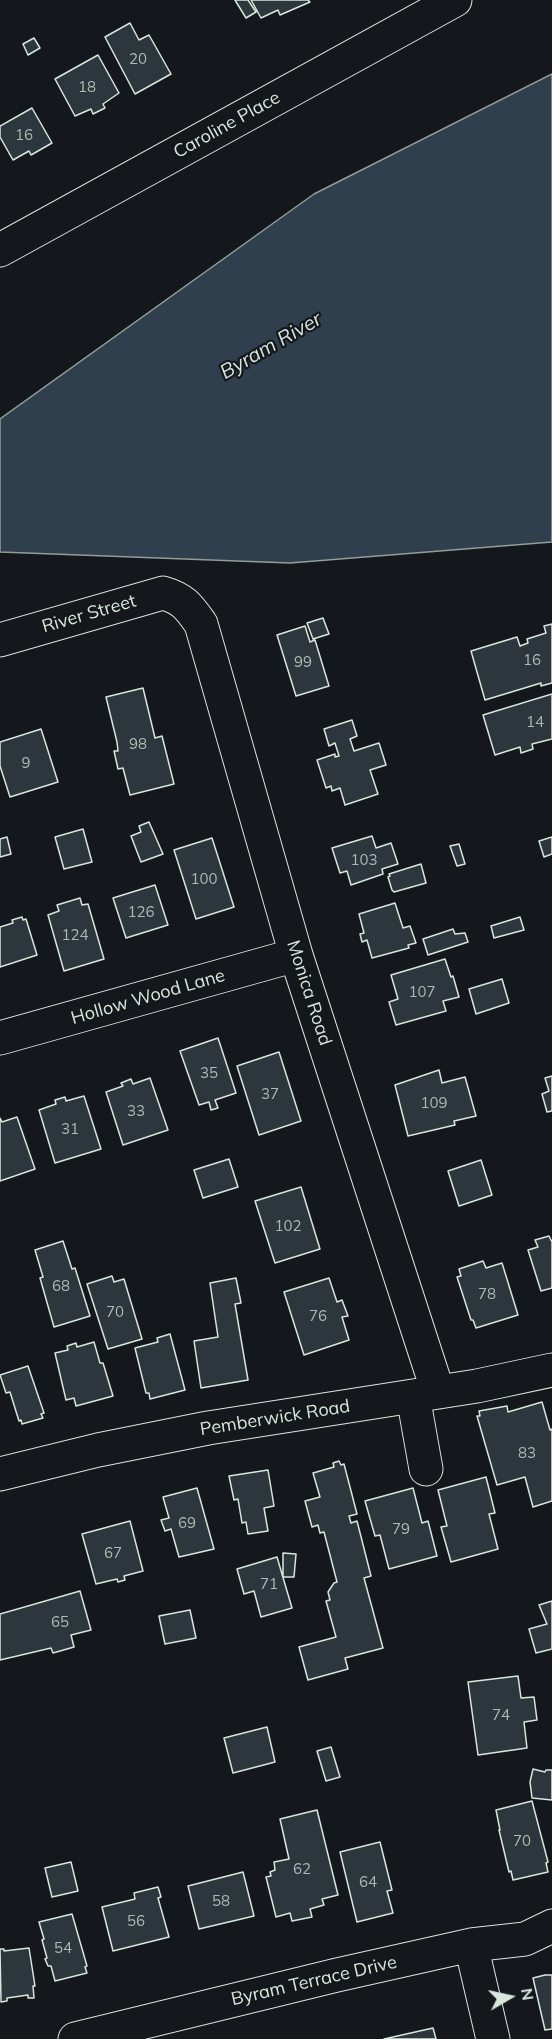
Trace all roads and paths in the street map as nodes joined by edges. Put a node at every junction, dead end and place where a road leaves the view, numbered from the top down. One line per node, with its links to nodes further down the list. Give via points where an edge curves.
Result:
1 (455, 0): 2 (street, Caroline Place)
2 (0, 250)
3 (178, 598): 4 (street, River Street, via 163,593); 5 (street, Monica Road, via 201,624)
4 (0, 640)
5 (296, 956): 6 (street, Hollow Wood Lane); 8 (street, Monica Road)
6 (0, 1038)
7 (552, 1370): 8 (street, Pemberwick Road)
8 (426, 1394): 9 (street, Monica Road); 10 (street, Pemberwick Road, via 208,1428)
9 (426, 1468)
10 (0, 1474)
11 (552, 1926): 12 (street, Byram Terrace Drive, via 525,1939)
12 (471, 1945): 13 (street, Byram Terrace Drive); 14 (street)
13 (75, 2039)
14 (493, 2039)

